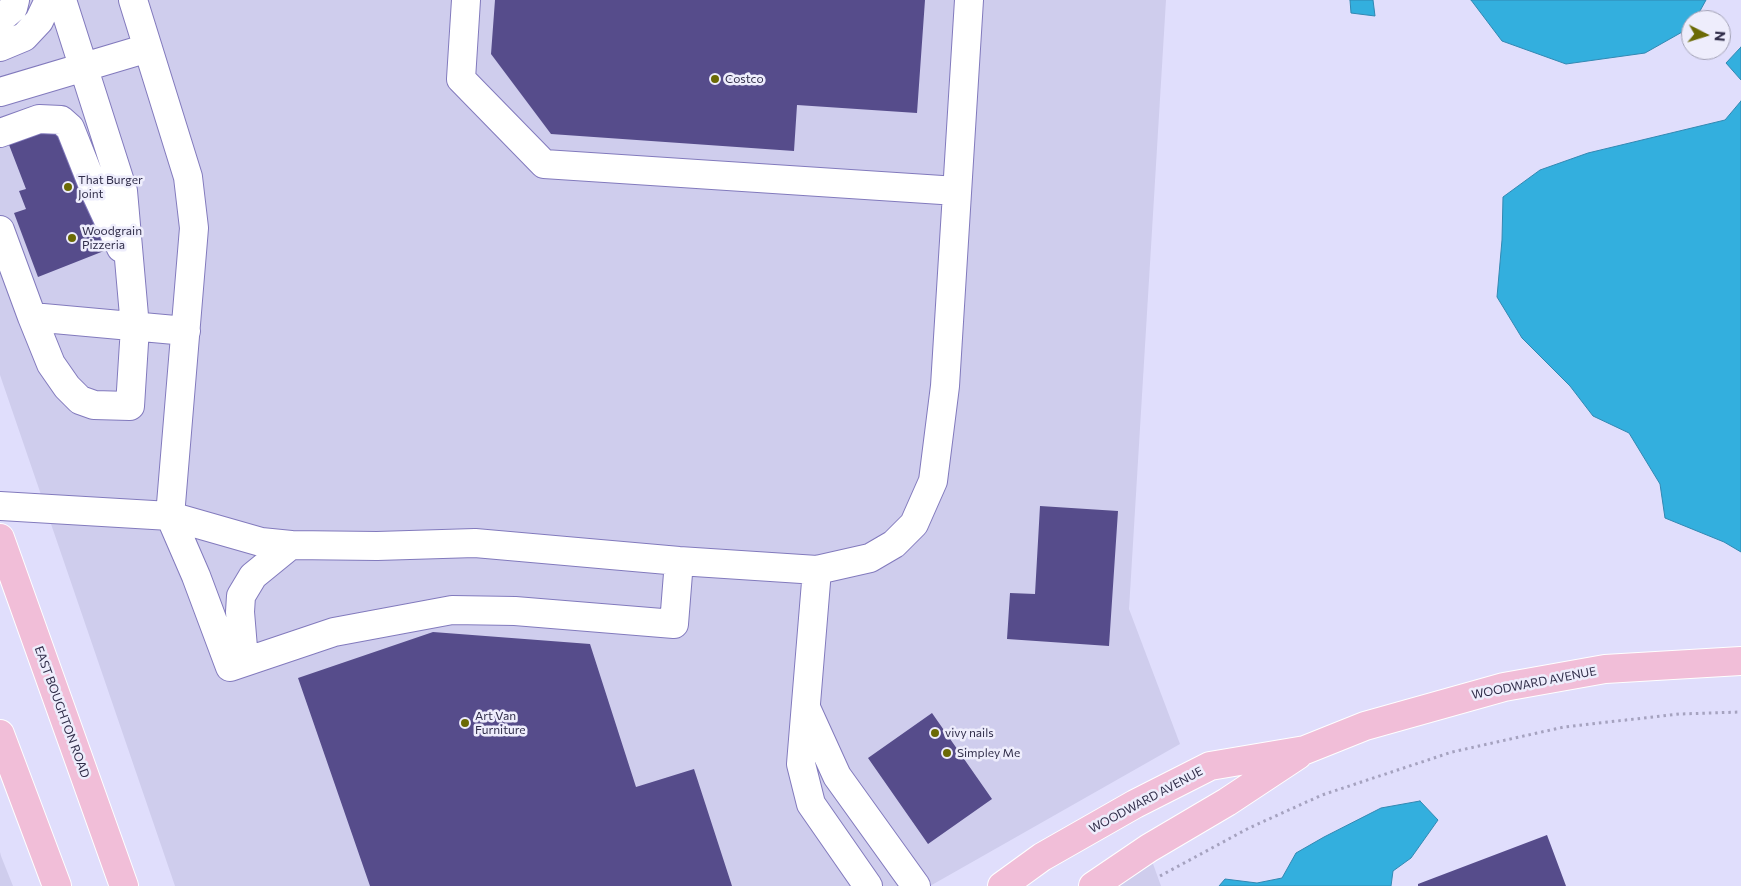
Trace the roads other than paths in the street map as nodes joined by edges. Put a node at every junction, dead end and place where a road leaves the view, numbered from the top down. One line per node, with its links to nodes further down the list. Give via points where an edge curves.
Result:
1 (15, 0): 7 (lane, via 13,8)
2 (49, 0): 8 (lane, via 40,21 24,36)
3 (62, 0): 10 (lane)
4 (134, 0): 9 (lane)
5 (466, 0): 13 (lane, via 461,79 544,164)
6 (969, 0): 13 (lane)
7 (0, 19)
8 (0, 47)
9 (148, 48): 10 (lane); 18 (lane, via 188,177 194,228)
10 (83, 68): 11 (lane); 15 (lane, via 123,191)
11 (0, 92)
12 (0, 133): 15 (lane, via 39,119 60,120 70,128 97,196)
13 (957, 191): 24 (lane, via 945,386 933,481 914,524 894,544 870,558)
14 (0, 230): 16 (lane)
15 (130, 265): 17 (lane)
16 (32, 317): 17 (lane); 17 (lane, via 51,364 67,387 80,400 94,405 130,406)
17 (135, 327): 18 (lane)
18 (186, 331): 20 (lane)
19 (0, 506): 20 (lane)
20 (170, 516): 22 (lane, via 261,542); 26 (lane)
21 (0, 538): 32 (main road, EAST BOUGHTON ROAD)
22 (290, 545): 23 (lane, via 475,543); 26 (lane, via 253,576 241,596)
23 (679, 561): 24 (lane); 26 (lane, via 674,624 515,611 452,610 334,632)
24 (817, 570): 27 (lane)
25 (1741, 661): 29 (main road, WOODWARD AVENUE, via 1605,669 1504,687 1365,726)
26 (237, 664)
27 (805, 704): 33 (lane, via 801,764 811,804); 34 (lane, via 838,776)
28 (0, 734): 31 (main road)
29 (1305, 750): 30 (main road, WOODWARD AVENUE, via 1227,802 1149,848); 35 (main road, WOODWARD AVENUE, via 1210,766 1135,804 1042,858)
30 (1110, 881)
31 (57, 886)
32 (124, 886)
33 (868, 886)
34 (916, 886)
35 (1002, 886)

